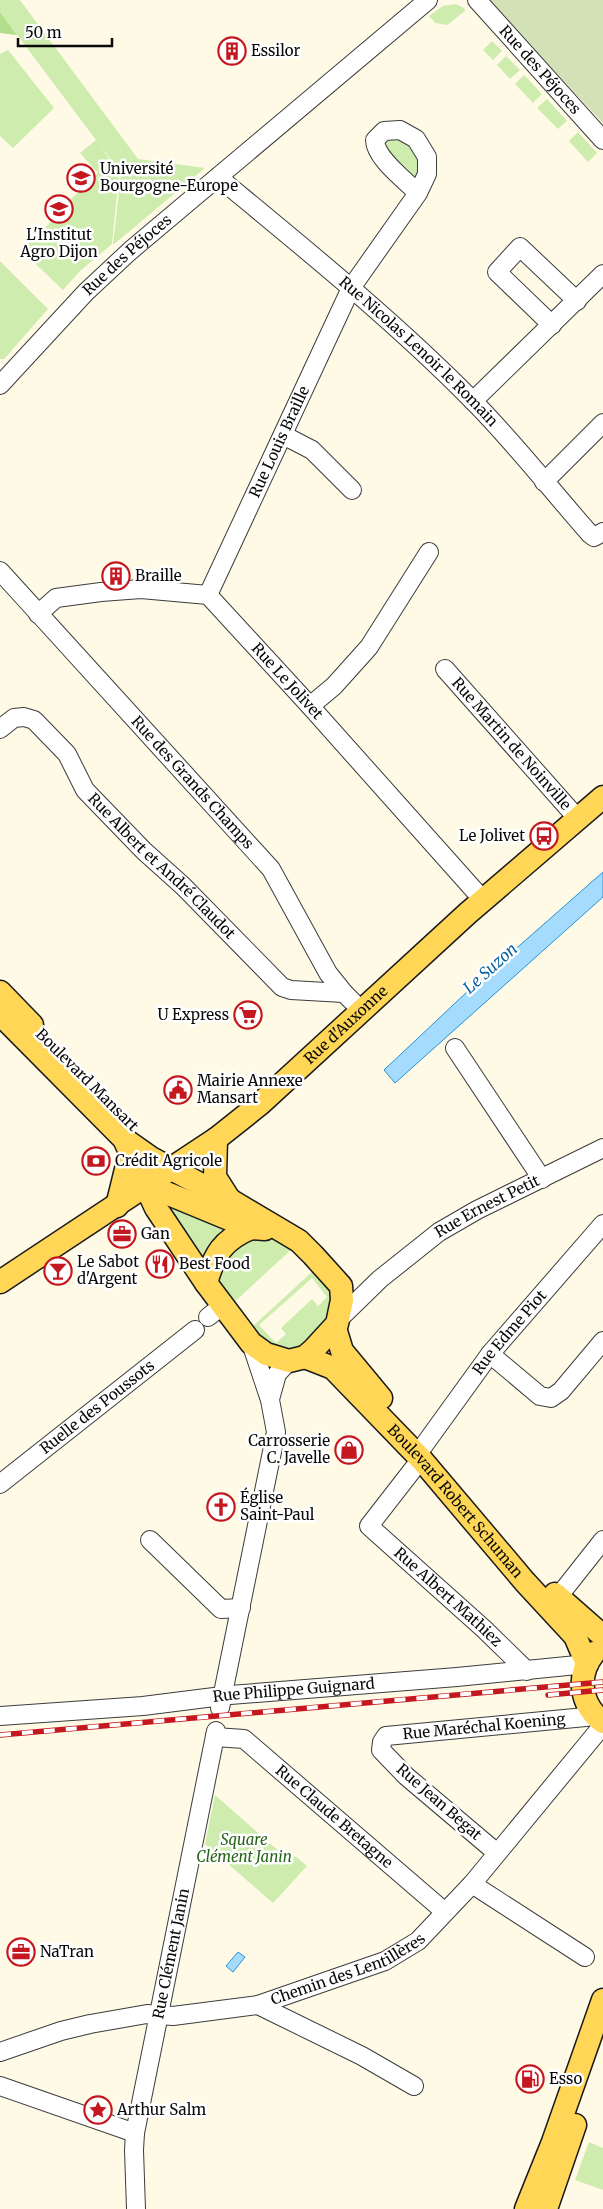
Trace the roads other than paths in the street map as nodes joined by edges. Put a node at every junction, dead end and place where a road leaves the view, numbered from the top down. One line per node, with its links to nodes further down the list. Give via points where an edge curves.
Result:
1 (428, 0): 4 (street, Rue des Péjoces)
2 (477, 0): 3 (street, Rue des Péjoces)
3 (603, 140)
4 (218, 177): 7 (street, Rue Nicolas Lenoir le Romain); 10 (street, Rue des Péjoces, via 86,292)
5 (418, 193): 7 (street, Rue Louis Braille)
6 (603, 274): 8 (street)
7 (352, 288): 11 (street, Rue Nicolas Lenoir le Romain); 13 (street, Rue Louis Braille)
8 (577, 301): 9 (street); 9 (street, via 520,247 497,272)
9 (552, 325): 11 (street)
10 (2, 379)
11 (473, 401): 14 (street, Rue Nicolas Lenoir le Romain)
12 (603, 422): 14 (street)
13 (283, 435): 15 (street, via 312,450); 19 (street, Rue Louis Braille)
14 (544, 482): 16 (street, Rue Nicolas Lenoir le Romain, via 590,534 594,537)
15 (352, 490)
16 (603, 532)
17 (430, 552): 22 (street, via 369,647 334,686)
18 (0, 571): 20 (street, Rue des Grands Champs)
19 (208, 595): 20 (street, via 141,589 101,592 56,598); 22 (street, Rue Le Jolivet)
20 (38, 614): 28 (street, Rue des Grands Champs, via 271,869 328,973)
21 (445, 669): 25 (street, Rue Martin de Noinville)
22 (310, 706): 26 (street, Rue Le Jolivet)
23 (0, 730): 28 (street, Rue Albert et André Claudot, via 14,718 24,716 34,720 67,754 85,790 282,987)
24 (603, 796): 25 (main road, Rue d'Auxonne)
25 (578, 819): 26 (main road, Rue d'Auxonne)
26 (483, 900): 29 (main road, Rue d'Auxonne)
27 (0, 992): 35 (main road, Boulevard Mansart)
28 (344, 994): 29 (street, Rue des Grands Champs)
29 (362, 1011): 32 (main road, Rue d'Auxonne, via 260,1104)
30 (0, 1014): 33 (main road, Boulevard Mansart)
31 (455, 1048): 36 (street)
32 (216, 1139): 35 (main road, Rue d'Auxonne); 38 (main road, via 216,1177)
33 (127, 1146): 35 (main road); 37 (main road); 39 (main road)
34 (603, 1148): 36 (street, Rue Ernest Petit)
35 (172, 1169): 37 (main road, Rue d'Auxonne); 38 (main road)
36 (542, 1179): 43 (street, Rue Ernest Petit, via 438,1232)
37 (147, 1185): 39 (main road, Rue d'Auxonne); 41 (main road); 45 (main road, via 156,1208)
38 (230, 1200): 42 (main road)
39 (117, 1206): 44 (main road, Rue d'Auxonne)
40 (603, 1224): 51 (street, Rue Edme Piot)
41 (251, 1228): 42 (main road); 45 (main road, via 224,1244)
42 (288, 1235): 46 (main road, via 299,1241)
43 (380, 1279): 46 (street, Rue Ernest Petit); 47 (street, Rue Ernest Petit)
44 (0, 1282)
45 (206, 1283): 50 (main road, via 215,1311)
46 (341, 1286): 47 (main road)
47 (337, 1323): 52 (main road); 54 (main road, Boulevard Robert Schuman, via 338,1342 346,1357)
48 (195, 1330): 55 (street, Ruelle des Poussots)
49 (603, 1341): 51 (street, via 562,1391 551,1398 540,1396)
50 (251, 1343): 52 (main road, via 266,1354); 53 (street)
51 (490, 1354): 54 (street, Rue Edme Piot)
52 (297, 1359): 53 (street, via 277,1374); 54 (main road, Boulevard Robert Schuman, via 333,1368)
53 (270, 1400): 60 (street, via 276,1432)
54 (421, 1453): 56 (street, Rue Edme Piot); 59 (main road, Boulevard Robert Schuman); 63 (main road, Boulevard Robert Schuman, via 525,1582 575,1636)
55 (0, 1484)
56 (369, 1526): 64 (street, Rue Albert Mathiez)
57 (150, 1540): 60 (street, via 220,1608)
58 (603, 1540): 59 (street)
59 (558, 1597): 61 (main road, Boulevard Robert Schuman)
60 (241, 1608): 65 (street)
61 (603, 1636)
62 (603, 1646): 63 (main road)
63 (587, 1664): 64 (street, Rue Philippe Guignard); 67 (main road, via 583,1676 584,1695)
64 (527, 1670): 65 (street, Rue Philippe Guignard)
65 (221, 1704): 66 (street, Rue Philippe Guignard)
66 (0, 1716)
67 (601, 1721): 69 (street, Rue Maréchal Koening, via 386,1736); 70 (street, Chemin des Lentillères)
68 (216, 1734): 72 (street, Rue Claude Bretagne, via 244,1739); 76 (street, Rue Clément Janin)
69 (381, 1750): 70 (street, Rue Jean Begat, via 406,1776)
70 (497, 1854): 71 (street, Chemin des Lentillères)
71 (472, 1884): 72 (street, Chemin des Lentillères); 73 (street)
72 (445, 1912): 75 (street, Chemin des Lentillères, via 418,1941 385,1961)
73 (585, 1957)
74 (603, 2000): 85 (main road)
75 (258, 2005): 76 (street, Chemin des Lentillères); 80 (street, via 362,2056)
76 (159, 2015): 78 (street, Chemin des Lentillères, via 147,2014 90,2024); 81 (street, Rue Clément Janin)
77 (603, 2044): 86 (main road)
78 (0, 2052)
79 (0, 2086): 81 (street)
80 (414, 2086)
81 (135, 2133): 82 (street, Rue Clément Janin)
82 (135, 2177): 83 (street, Rue Clément Janin); 84 (street, Rue Clément Janin)
83 (136, 2209)
84 (146, 2209)
85 (526, 2209)
86 (546, 2209)

